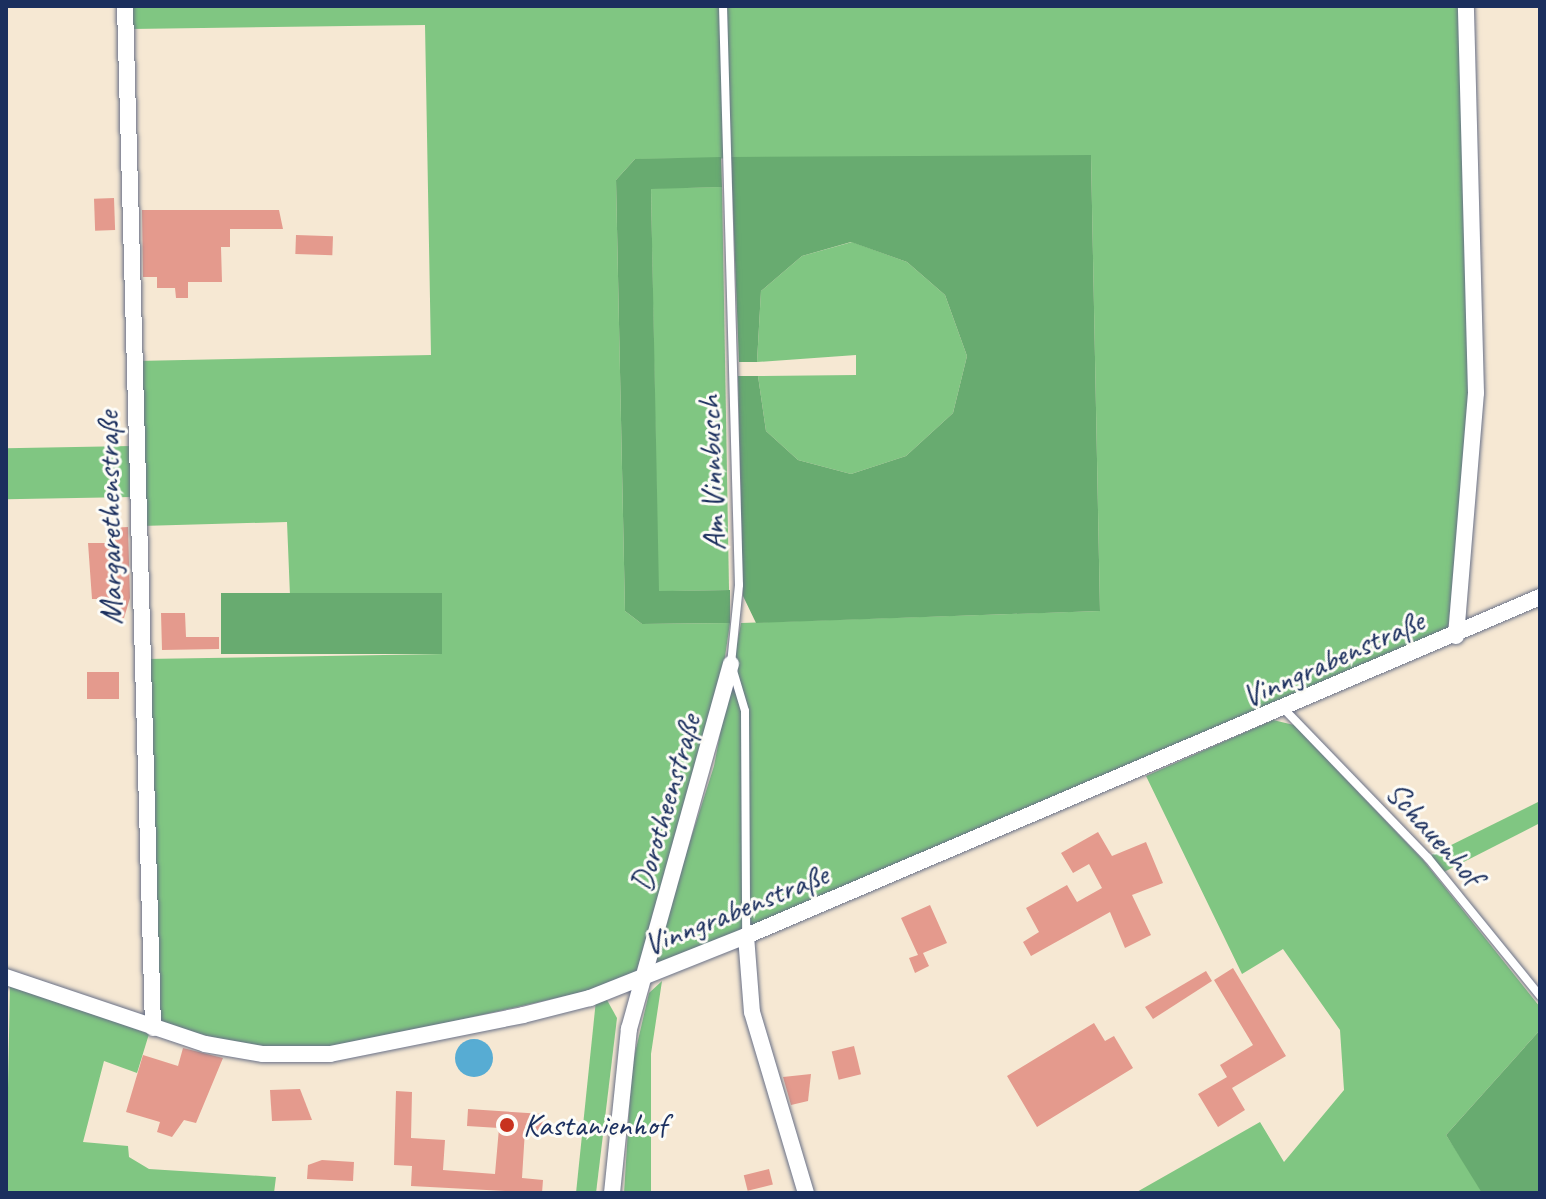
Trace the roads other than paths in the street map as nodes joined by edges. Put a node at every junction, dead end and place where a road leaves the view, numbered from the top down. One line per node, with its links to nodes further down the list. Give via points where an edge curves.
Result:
1 (125, 6): 12 (street, Margarethenstraße)
2 (723, 6): 6 (lane, Am Vinnbusch, via 739,585)
3 (1466, 6): 5 (street, Vinngrabenstraße, via 1476,393)
4 (1540, 597): 5 (street, Vinngrabenstraße)
5 (1456, 636): 7 (street, Vinngrabenstraße)
6 (731, 664): 8 (lane, Am Vinnbusch, via 745,711); 10 (street, Dorotheenstraße)
7 (1286, 711): 8 (street, Vinngrabenstraße); 11 (lane, Schauenhof, via 1428,858)
8 (746, 936): 10 (street, Vinngrabenstraße); 14 (street, via 752,1012)
9 (6, 977): 12 (street, Vinngrabenstraße)
10 (642, 978): 12 (street, Vinngrabenstraße, via 523,1015 330,1054 263,1054); 13 (street, Dorotheenstraße, via 618,1081)
11 (1540, 996)
12 (153, 1028)
13 (612, 1193)
14 (806, 1193)

